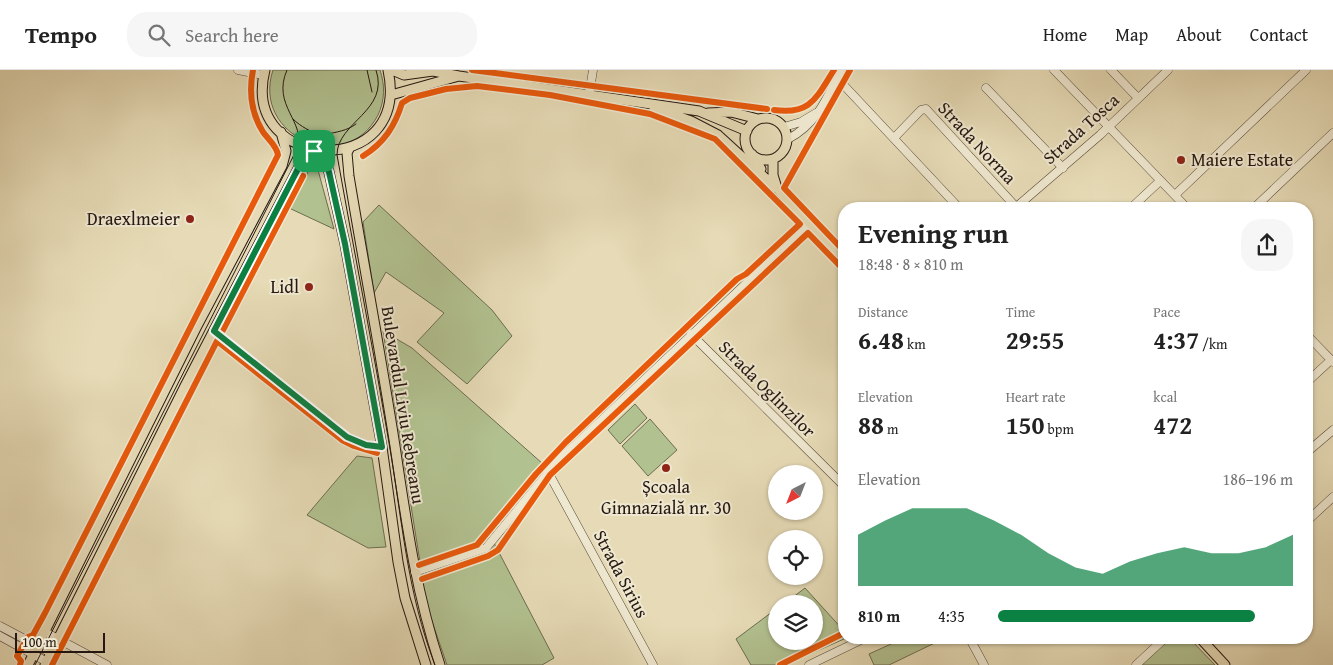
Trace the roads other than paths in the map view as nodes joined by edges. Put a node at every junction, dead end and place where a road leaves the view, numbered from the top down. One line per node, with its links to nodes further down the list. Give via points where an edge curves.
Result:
1 (238, 70): 10 (street)
2 (390, 70): 3 (main road, via 404,74); 14 (main road)
3 (434, 70): 11 (main road)
4 (593, 70): 15 (street)
5 (841, 70): 12 (street)
6 (1054, 70): 22 (street)
7 (1111, 70): 16 (street)
8 (1168, 70): 16 (street, Strada Tosca)
9 (1306, 70): 35 (street)
10 (264, 72): 24 (main road, via 265,106)
11 (459, 76): 14 (main road); 15 (main road)
12 (837, 78): 18 (street); 26 (street)
13 (986, 88): 32 (street)
14 (390, 95): 28 (main road, via 388,108 379,125)
15 (589, 95): 17 (main road)
16 (1138, 98): 22 (street, Strada Tosca)
17 (642, 104): 19 (main road); 34 (main road, via 691,121 718,135)
18 (823, 107): 21 (street, via 801,122); 27 (street, via 805,129)
19 (708, 113): 20 (main road, via 731,112); 23 (main road)
20 (758, 119): 21 (main road, via 771,118); 23 (main road)
21 (784, 127): 27 (main road)
22 (1108, 127): 32 (street, Strada Tosca); 33 (street)
23 (747, 131): 30 (main road, via 746,143)
24 (281, 132): 29 (main road, via 294,143); 58 (main road, via 286,151 280,171 196,328)
25 (1333, 133): 41 (street)
26 (894, 138): 36 (street); 37 (street, Strada Norma, via 926,109)
27 (788, 139): 31 (main road, via 785,149)
28 (350, 148): 29 (main road, via 333,152); 56 (main road, Bulevardul Liviu Rebreanu, via 347,153 349,176)
29 (314, 151): 44 (main road, via 301,163); 50 (main road, Bulevardul Liviu Rebreanu, via 325,161 329,172)
30 (752, 154): 31 (main road, via 758,158); 34 (main road)
31 (773, 159): 34 (main road)
32 (1063, 168): 38 (street, Strada Tosca)
33 (1160, 181): 35 (street); 39 (street)
34 (777, 190): 42 (main road)
35 (1175, 195): 40 (street)
36 (953, 202)
37 (1010, 202)
38 (1022, 202)
39 (1138, 202)
40 (1182, 202)
41 (1261, 202)
42 (809, 224): 43 (main road); 45 (street)
43 (838, 254)
44 (214, 331): 50 (street, via 347,437); 60 (main road)
45 (691, 334): 52 (street); 53 (street, Strada Oglinzilor)
46 (1313, 341): 47 (street)
47 (1332, 361): 48 (street)
48 (1313, 377)
49 (1333, 430): 51 (street)
50 (382, 447): 72 (main road, Bulevardul Liviu Rebreanu, via 405,596)
51 (1313, 448)
52 (548, 472): 56 (street, via 486,548); 74 (street, Strada Sirius)
53 (838, 480)
54 (1333, 497): 55 (street)
55 (1313, 516)
56 (415, 572): 73 (main road, Bulevardul Liviu Rebreanu, via 425,620)
57 (0, 626): 65 (street)
58 (45, 632): 60 (street); 65 (main road)
59 (0, 636): 67 (street)
60 (58, 639): 66 (main road); 71 (street)
61 (853, 644): 75 (street)
62 (973, 644): 68 (street)
63 (1159, 644): 76 (street)
64 (1206, 644): 77 (main road)
65 (38, 646): 66 (street); 67 (main road)
66 (52, 653): 69 (main road)
67 (33, 656): 69 (street); 70 (main road)
68 (982, 662)
69 (46, 664)
70 (28, 665)
71 (108, 665)
72 (426, 665)
73 (440, 665)
74 (653, 665)
75 (809, 665)
76 (1136, 665)
77 (1226, 665)

